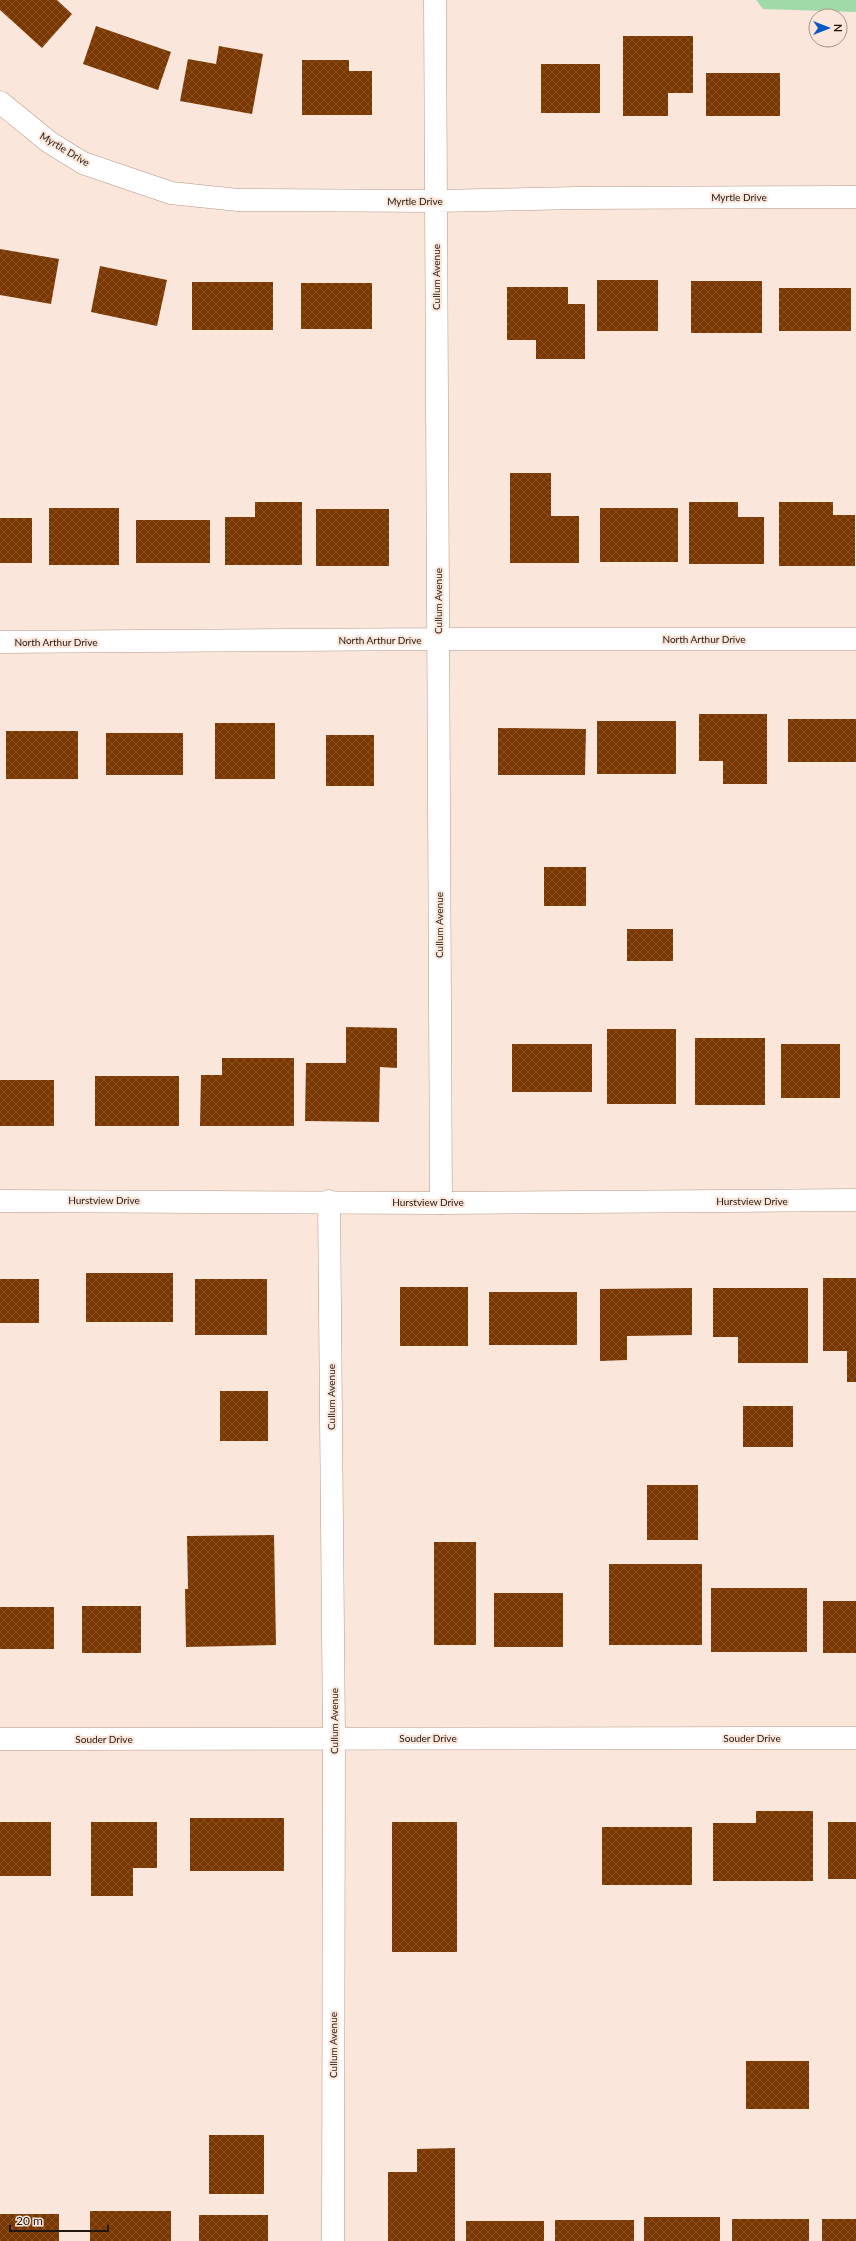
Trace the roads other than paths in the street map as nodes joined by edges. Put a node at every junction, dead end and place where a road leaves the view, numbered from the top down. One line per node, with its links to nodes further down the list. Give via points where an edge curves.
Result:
1 (435, 0): 4 (street, Cullum Avenue)
2 (0, 102): 4 (street, Myrtle Drive, via 49,142 83,163 172,193 238,200)
3 (856, 197): 4 (street, Myrtle Drive)
4 (436, 201): 5 (street, Cullum Avenue)
5 (438, 639): 6 (street, North Arthur Drive); 7 (street, North Arthur Drive); 11 (street, Cullum Avenue)
6 (856, 639)
7 (0, 642)
8 (856, 1200): 11 (street, Hurstview Drive)
9 (0, 1201): 10 (street, Hurstview Drive)
10 (330, 1201): 11 (street, Hurstview Drive); 12 (street, Cullum Avenue)
11 (441, 1203)
12 (334, 1738): 13 (street, Souder Drive); 14 (street, Souder Drive); 15 (street, Cullum Avenue)
13 (856, 1738)
14 (0, 1739)
15 (333, 2241)

